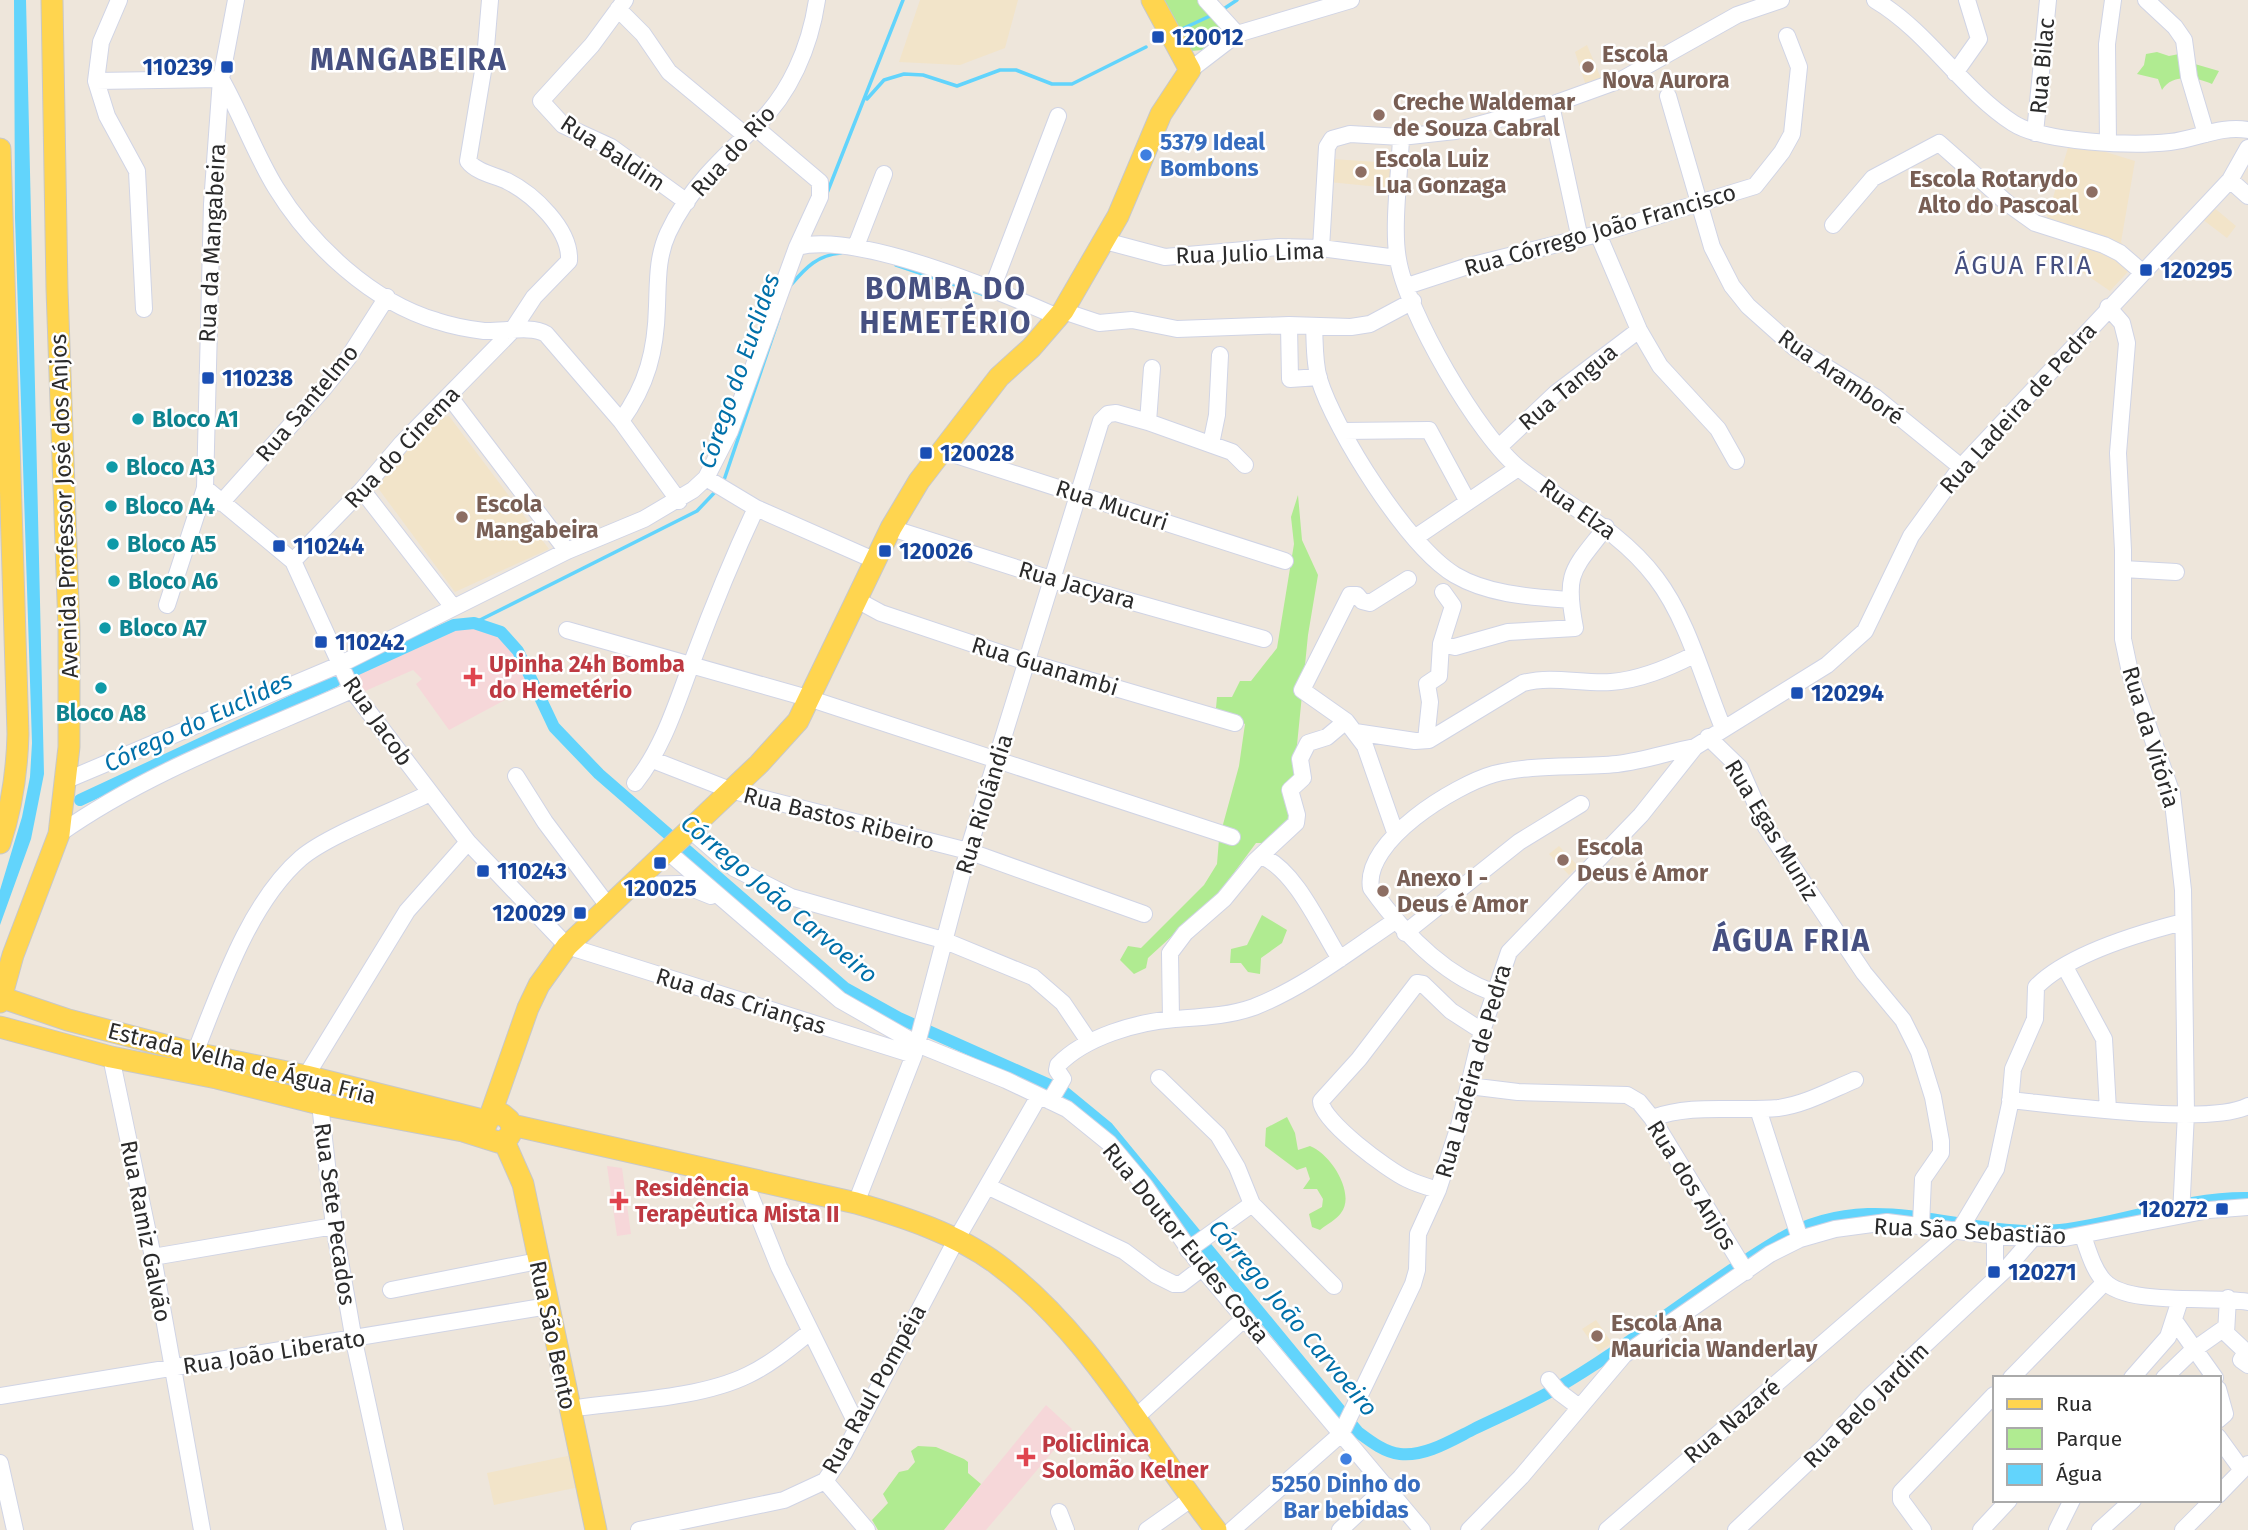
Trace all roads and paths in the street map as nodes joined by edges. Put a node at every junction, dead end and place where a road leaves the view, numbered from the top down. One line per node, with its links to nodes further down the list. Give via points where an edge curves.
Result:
1 (52, 0): 115 (main road, Avenida Professor José dos Anjos, via 69,629)
2 (119, 0): 21 (street, via 101,41)
3 (236, 0): 20 (street, Rua da Mangabeira)
4 (490, 0): 58 (street, Rua do Cinema, via 468,161 525,192 556,223 569,257)
5 (817, 0): 26 (street, Rua do Rio, via 800,62 779,99)
6 (1152, 0): 18 (main road)
7 (1206, 0): 16 (street)
8 (1351, 0): 16 (street)
9 (1781, 0): 23 (street, via 1737,15 1623,79)
10 (1875, 0): 19 (street, via 1910,25)
11 (1967, 0): 19 (street, via 1979,39)
12 (2048, 0): 27 (street, Rua Bilac)
13 (2113, 0): 30 (street, via 2107,44)
14 (2146, 0): 28 (street, via 2184,40 2189,77)
15 (622, 4): 26 (street, via 669,72); 36 (street, Rua Baldim, via 541,101 563,125 611,147)
16 (1237, 34): 18 (street)
17 (1787, 36): 37 (street, Rua Córrego João Francisco, via 1799,67 1787,145 1755,186)
18 (1190, 70): 41 (main road, via 1148,139)
19 (1955, 73): 27 (street, via 1986,103)
20 (221, 79): 21 (street); 49 (street, via 288,206 342,266); 75 (street, Rua da Mangabeira)
21 (96, 81): 53 (street, via 107,116 136,171)
22 (1668, 96): 37 (street, Rua Aramboré)
23 (1551, 105): 29 (street, via 1455,131); 40 (street)
24 (1058, 116): 48 (street)
25 (2248, 130): 28 (street, via 2233,127)
26 (750, 131): 36 (street, Rua do Rio, via 705,175); 42 (street, via 820,182 820,197)
27 (2035, 133): 30 (street)
28 (2206, 134): 30 (street, via 2172,142)
29 (1401, 137): 44 (street, via 1343,135 1329,141); 45 (street)
30 (2108, 143)
31 (2248, 148): 34 (street, Rua Ladeira de Pedra)
32 (0, 149): 52 (main road)
33 (884, 174): 43 (street)
34 (2230, 180): 35 (street); 46 (street, Rua Ladeira de Pedra)
35 (2248, 196)
36 (687, 202): 64 (street, Rua do Rio, via 659,257 655,347 647,377)
37 (1699, 202): 39 (street, Rua Córrego João Francisco); 72 (street, Rua Aramboré, via 1720,267 1748,306 1795,348 1875,397)
38 (1833, 225): 46 (street, via 1881,172 1939,143 2035,223 2104,245)
39 (1598, 234): 40 (street, Rua Córrego João Francisco); 57 (street)
40 (1580, 239): 47 (street, Rua Córrego João Francisco)
41 (1105, 241): 44 (street, Rua Julio Lima, via 1165,257); 54 (main road)
42 (802, 246): 43 (street); 74 (street, via 730,431)
43 (856, 246): 48 (street)
44 (1321, 248): 45 (street, Rua Julio Lima)
45 (1397, 258): 47 (street, Rua Elza)
46 (2142, 272): 51 (street, Rua Ladeira de Pedra)
47 (1407, 286): 50 (street, Rua Elza)
48 (992, 289): 54 (street)
49 (387, 297): 58 (street, via 420,317 448,325); 80 (street, Rua Santelmo, via 324,388)
50 (1413, 302): 56 (street, via 1370,324); 68 (street, Rua Elza, via 1449,379)
51 (2108, 307): 72 (street, Rua Ladeira de Pedra); 89 (street, Rua da Vitória, via 2122,323 2127,343 2118,453)
52 (4, 309): 61 (main road)
53 (144, 309)
54 (1061, 314): 55 (street, via 1099,323 1132,320 1177,329); 69 (main road, via 999,377)
55 (1289, 325): 56 (street); 62 (street, via 1290,379)
56 (1314, 326): 62 (street)
57 (1639, 330): 68 (street, Rua Tangua, via 1556,393); 70 (street, via 1660,366 1718,429)
58 (511, 332): 63 (street, Rua do Cinema); 64 (street, via 546,334)
59 (1220, 355): 67 (street)
60 (1152, 368): 65 (street)
61 (4, 371): 120 (main road, via 18,734 18,765)
62 (1319, 377): 66 (street)
63 (449, 396): 76 (street, Rua do Cinema); 85 (street)
64 (621, 421): 78 (street)
65 (1148, 422): 67 (street); 77 (street, Rua Riolândia, via 1108,414 1101,421)
66 (1343, 431): 79 (street, via 1429,430); 84 (street, via 1386,502)
67 (1211, 444): 71 (street, via 1232,452)
68 (1499, 447): 73 (street, Rua Elza)
69 (940, 450): 77 (street, Rua Mucuri); 83 (main road)
70 (1736, 461)
71 (1245, 465)
72 (1961, 467): 109 (street, Rua Ladeira de Pedra, via 1911,536 1865,631 1854,644)
73 (1518, 468): 79 (street); 82 (street, Rua Elza)
74 (715, 484): 78 (street); 81 (street)
75 (205, 488): 80 (street, Rua Jacob); 96 (street, Rua da Mangabeira)
76 (362, 490): 86 (street, Rua do Cinema); 97 (street)
77 (1076, 494): 88 (street, Rua Mucuri); 91 (street, Rua Riolândia)
78 (679, 501): 85 (street)
79 (1468, 502): 84 (street)
80 (221, 503): 86 (street, Rua Jacob)
81 (756, 508): 87 (street); 103 (street)
82 (1606, 527): 95 (street, via 1572,572); 101 (street, Rua Elza, via 1658,580)
83 (891, 528): 87 (main road); 91 (street, Rua Jacyara)
84 (1416, 537): 95 (street, via 1438,563 1472,583 1520,596)
85 (567, 551): 97 (street)
86 (293, 561): 104 (street, Rua Jacob)
87 (876, 561): 94 (main road)
88 (1285, 561)
89 (2123, 569): 90 (street); 133 (street, Rua da Vitória, via 2124,650 2172,794)
90 (2176, 572)
91 (1051, 579): 99 (street, Rua Jacyara); 102 (street, Rua Riolândia)
92 (1408, 579): 108 (street, via 1370,603 1350,595 1302,690)
93 (1443, 592): 100 (street, via 1453,606)
94 (857, 600): 102 (street, Rua Guanambi, via 881,613); 106 (main road)
95 (1570, 600): 100 (street, via 1575,628 1508,632 1455,647)
96 (167, 605)
97 (453, 607): 104 (street)
98 (567, 630): 103 (street)
99 (1264, 639)
100 (1441, 644): 110 (street, via 1439,676 1427,684)
101 (1694, 655): 109 (street, Rua Elza); 110 (street, via 1636,678 1523,683)
102 (1027, 662): 107 (street, Rua Guanambi); 113 (street, Rua Riolândia)
103 (692, 663): 106 (street); 112 (street)
104 (340, 665): 105 (street, Rua Jacob); 115 (street)
105 (352, 691): 118 (street, Rua Jacob); 122 (street, via 142,783)
106 (811, 699): 113 (street); 117 (main road, via 783,737)
107 (1235, 723)
108 (1350, 726): 110 (street); 121 (street, via 1364,746); 128 (street, via 1308,743 1300,759 1303,778 1290,790 1296,823)
109 (1723, 728): 111 (street, Rua Ladeira de Pedra)
110 (1426, 740)
111 (1702, 742): 121 (street, via 1618,764 1496,774 1446,798); 139 (street, Rua Ladeira de Pedra, via 1641,815 1514,946); 170 (street, Rua Egas Muniz, via 1740,768 1766,827 1864,973 1903,1020 1919,1052 1941,1141 1941,1153 1923,1180)
112 (653, 760): 116 (street); 117 (street, Rua Bastos Ribeiro)
113 (999, 760): 123 (street); 127 (street, Rua Riolândia)
114 (516, 776): 131 (street)
115 (67, 780): 122 (main road, Avenida Professor José dos Anjos)
116 (635, 783)
117 (730, 790): 124 (main road); 127 (street, Rua Bastos Ribeiro)
118 (430, 793): 125 (street, Rua Jacob); 146 (street, via 314,849 271,889)
119 (1581, 804): 134 (street)
120 (5, 814): 126 (main road)
121 (1395, 832): 134 (street, via 1377,859 1370,883)
122 (59, 834): 140 (main road, Avenida Professor José dos Anjos)
123 (1232, 837)
124 (677, 840): 129 (main road); 130 (street); 135 (street, via 791,897)
125 (468, 842): 136 (street, Rua Jacob); 148 (street, via 407,911)
126 (0, 843)
127 (968, 851): 132 (street, Rua Bastos Ribeiro); 135 (street, Rua Riolândia)
128 (1263, 857): 137 (street, via 1284,872); 141 (street, via 1170,953)
129 (632, 885): 130 (street, via 681,884); 131 (main road)
130 (726, 902): 145 (street, Rua Doutor Eudes Costa, via 840,1000)
131 (608, 906): 136 (main road)
132 (1144, 914)
133 (2183, 922): 138 (street, via 2124,938); 158 (street, Rua da Vitória)
134 (1400, 927): 137 (street); 139 (street, via 1472,983)
135 (943, 940): 144 (street, via 1033,977 1063,1003); 145 (street, Rua Riolândia)
136 (568, 946): 145 (street, Rua das Crianças); 160 (main road, via 539,985 516,1037)
137 (1340, 959): 141 (street, via 1253,1007)
138 (2065, 967): 153 (street, Rua Nazaré, via 2036,987 2035,1019 2013,1069); 157 (street, via 2104,1039)
139 (1495, 993): 143 (street, Rua Ladeira de Pedra)
140 (0, 999): 146 (main road, Estrada Velha de Água Fria, via 70,1014)
141 (1171, 1019): 144 (street)
142 (0, 1027): 147 (main road, Estrada Velha de Água Fria)
143 (1482, 1031): 151 (street, Rua Ladeira de Pedra); 165 (street, via 1417,983 1321,1101 1324,1114 1368,1153 1407,1180)
144 (1088, 1040): 152 (street, via 1058,1065)
145 (917, 1043): 152 (street, Rua Doutor Eudes Costa); 166 (street, Rua Riolândia)
146 (195, 1054): 148 (main road, Estrada Velha de Água Fria)
147 (111, 1057): 154 (main road, Estrada Velha de Água Fria); 179 (street, Rua Ramiz Galvão)
148 (306, 1076): 160 (main road, Estrada Velha de Água Fria)
149 (1159, 1078): 167 (street, via 1218,1135)
150 (1855, 1080): 156 (street, via 1794,1105)
151 (1469, 1086): 159 (street, Rua dos Anjos, via 1627,1095); 165 (street, Rua Ladeira de Pedra)
152 (1052, 1093): 164 (street, Rua Raul Pompéia); 178 (street, Rua Doutor Eudes Costa, via 1109,1143)
153 (2010, 1100): 157 (street); 172 (street, Rua Nazaré, via 1996,1169)
154 (320, 1104): 160 (main road, Estrada Velha de Água Fria); 171 (street, Rua Sete Pecados)
155 (2248, 1105): 158 (street, via 2218,1113)
156 (1758, 1109): 159 (street, via 1700,1108); 173 (street)
157 (2108, 1110): 158 (street)
158 (2186, 1113): 169 (street, Rua da Vitória)
159 (1652, 1118): 181 (street, Rua dos Anjos)
160 (497, 1126): 161 (main road, Estrada Velha de Água Fria); 163 (main road, Rua São Bento)
161 (542, 1134): 162 (main road, Estrada Velha de Água Fria); 163 (main road, via 527,1145)
162 (742, 1175): 166 (main road, Estrada Velha de Água Fria); 194 (street)
163 (523, 1184): 180 (main road, Rua São Bento)
164 (989, 1187): 177 (street, Rua Raul Pompéia); 182 (street, via 1124,1251 1174,1284)
165 (1438, 1190): 210 (street, Rua Ladeira de Pedra, via 1418,1234 1413,1284)
166 (856, 1203): 177 (main road, Estrada Velha de Água Fria)
167 (1252, 1204): 178 (street); 185 (street)
168 (2248, 1208): 169 (street, Rua São Sebastião)
169 (2181, 1209): 175 (street, Rua São Sebastião)
170 (1921, 1218): 172 (street, Rua São Sebastião); 173 (street, Rua São Sebastião)
171 (334, 1226): 179 (street); 195 (street, Rua Sete Pecados)
172 (1956, 1230): 174 (street, Rua São Sebastião); 237 (street, Rua Nazaré)
173 (1798, 1231): 181 (street, Rua São Sebastião)
174 (1995, 1236): 176 (street, Rua São Sebastião); 183 (street)
175 (2083, 1236): 176 (street, Rua São Sebastião); 184 (street)
176 (2033, 1238): 183 (street, Rua Belo Jardim)
177 (956, 1240): 208 (main road, Estrada Velha de Água Fria, via 995,1262 1035,1294); 209 (street, Rua Raul Pompéia)
178 (1196, 1244): 182 (street, Rua Doutor Eudes Costa)
179 (153, 1257): 198 (street, Rua Ramiz Galvão)
180 (528, 1263): 186 (street); 190 (main road, Rua São Bento)
181 (1741, 1264): 206 (street, Rua São Sebastião, via 1624,1355)
182 (1202, 1268): 191 (street, Rua Doutor Eudes Costa)
183 (1995, 1279): 238 (street, Rua Belo Jardim)
184 (2105, 1282): 188 (street, via 2135,1294); 199 (street)
185 (1334, 1286)
186 (391, 1290)
187 (2228, 1298): 188 (street); 189 (street); 193 (street)
188 (2180, 1300): 192 (street)
189 (2248, 1302)
190 (548, 1306): 195 (street, Rua João Liberato); 207 (main road, Rua São Bento)
191 (1245, 1318): 208 (street); 210 (street, Rua Doutor Eudes Costa)
192 (2174, 1320): 196 (street); 200 (street, via 2161,1349)
193 (2226, 1327): 196 (street); 197 (street, via 2226,1334 2246,1352 2241,1360)
194 (810, 1332): 207 (street, via 775,1360 720,1385); 209 (street)
195 (354, 1341): 198 (street, Rua João Liberato); 226 (street, Rua Sete Pecados)
196 (2196, 1348): 201 (street); 202 (street)
197 (2248, 1365)
198 (172, 1368): 204 (street, Rua João Liberato); 225 (street, Rua Ramiz Galvão)
199 (2013, 1376)
200 (2134, 1376)
201 (2166, 1376)
202 (2214, 1376)
203 (1554, 1386): 206 (street)
204 (0, 1396)
205 (1992, 1403): 239 (street, via 1904,1487 1900,1496)
206 (1579, 1407): 236 (street, Rua São Sebastião, via 1513,1487)
207 (568, 1409): 227 (main road, Rua São Bento)
208 (1135, 1418): 218 (main road, Estrada Velha de Água Fria)
209 (858, 1427): 214 (street, Rua Raul Pompéia)
210 (1343, 1431): 215 (street, Rua Doutor Eudes Costa); 233 (street)
211 (2220, 1439): 213 (street)
212 (0, 1463): 216 (street)
213 (2245, 1467): 217 (street)
214 (825, 1481): 228 (street, Rua Raul Pompéia, via 784,1500); 229 (street)
215 (1387, 1486): 234 (street); 235 (street, Rua Doutor Eudes Costa)
216 (3, 1490): 224 (street)
217 (2220, 1493)
218 (1192, 1499): 231 (street); 232 (main road, Estrada Velha de Água Fria)
219 (2007, 1502): 240 (street)
220 (2071, 1502): 241 (street)
221 (2131, 1502): 242 (street)
222 (2211, 1502): 243 (street)
223 (1059, 1512): 230 (street)
224 (15, 1530)
225 (202, 1530)
226 (395, 1530)
227 (596, 1530)
228 (639, 1530)
229 (867, 1530)
230 (1066, 1530)
231 (1147, 1530)
232 (1216, 1530)
233 (1231, 1530)
234 (1340, 1530)
235 (1422, 1530)
236 (1469, 1530)
237 (1607, 1530)
238 (1736, 1530)
239 (1923, 1530)
240 (1981, 1530)
241 (2057, 1530)
242 (2100, 1530)
243 (2183, 1530)

